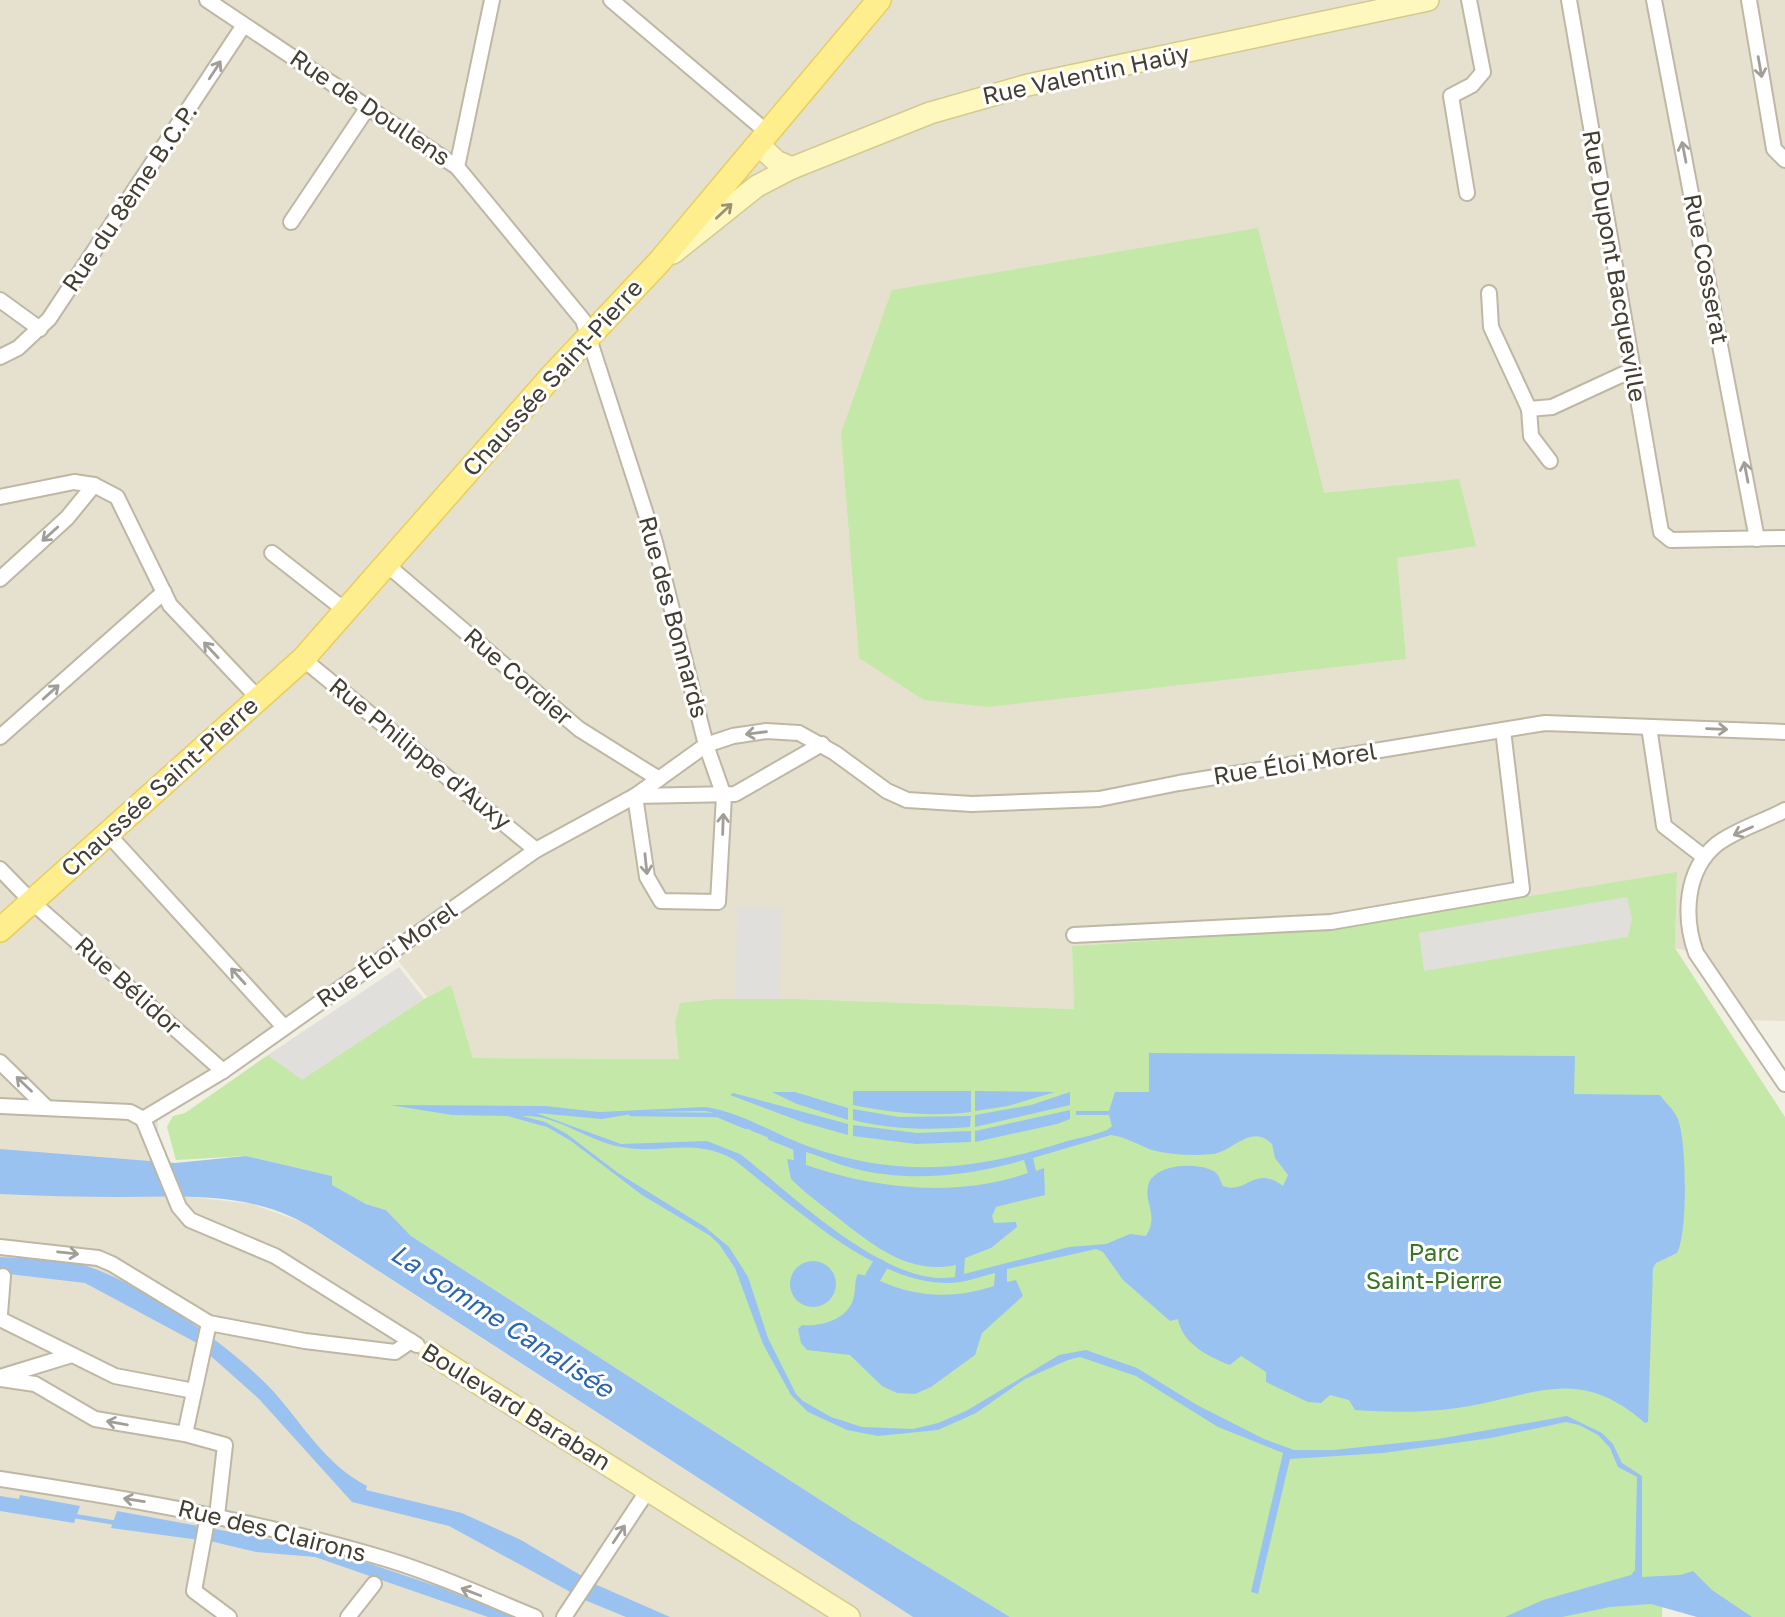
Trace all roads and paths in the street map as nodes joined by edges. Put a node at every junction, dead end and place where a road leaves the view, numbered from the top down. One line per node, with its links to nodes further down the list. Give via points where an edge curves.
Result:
1 (207, 0): 10 (street, Rue de Doullens)
2 (492, 0): 14 (street)
3 (611, 0): 12 (street)
4 (878, 0): 12 (main road, Chaussée Saint-Pierre)
5 (1428, 0): 15 (street, Rue Valentin Haüy, via 971,100)
6 (1469, 0): 17 (street, via 1483,72 1472,85 1451,96)
7 (1569, 0): 25 (street, Rue Dupont Bacqueville)
8 (1654, 0): 31 (street, Rue Cosserat, one-way to 8)
9 (1749, 0): 13 (street, one-way to 13, via 1774,149)
10 (244, 24): 11 (street, Rue de Doullens); 22 (street, Rue du 8ème B.C.P., one-way to 10, via 139,188)
11 (368, 107): 14 (street, Rue de Doullens); 18 (street)
12 (758, 145): 15 (street); 16 (street); 19 (main road, Chaussée Saint-Pierre)
13 (1785, 160)
14 (457, 167): 23 (street, Rue de Doullens, via 583,320)
15 (792, 168): 16 (street, Rue Valentin Haüy)
16 (771, 179): 19 (street, Rue Valentin Haüy, one-way to 16, via 682,248 749,190)
17 (1467, 193)
18 (291, 222)
19 (660, 261): 23 (main road, Chaussée Saint-Pierre)
20 (1489, 293): 26 (street, via 1491,327)
21 (0, 300): 22 (street)
22 (40, 329): 24 (street, Rue du 8ème B.C.P.)
23 (589, 337): 33 (main road, Chaussée Saint-Pierre); 44 (street, Rue des Bonnards, via 655,542)
24 (0, 357)
25 (1632, 370): 26 (street, via 1552,407); 31 (street, Rue Dupont Bacqueville, via 1661,532 1671,540)
26 (1529, 410): 27 (street, via 1531,436)
27 (1549, 461)
28 (94, 485): 29 (street, via 57,483); 34 (street, one-way to 34, via 68,518); 35 (street, via 117,497)
29 (0, 497)
30 (1785, 538): 31 (street)
31 (1757, 539)
32 (272, 553): 36 (street)
33 (386, 564): 36 (main road, Chaussée Saint-Pierre); 45 (street, Rue Cordier, via 579,729)
34 (0, 579)
35 (164, 592): 38 (street, one-way to 35, via 170,605); 42 (street, one-way to 35)
36 (346, 611): 37 (main road, Chaussée Saint-Pierre)
37 (303, 659): 38 (main road, Chaussée Saint-Pierre); 50 (street, Rue Philippe d'Auxy)
38 (259, 699): 49 (main road, Chaussée Saint-Pierre)
39 (1649, 727): 40 (street, Rue Éloi Morel, via 1545,723); 41 (street, Rue Éloi Morel, one-way to 41); 51 (street, via 1664,827)
40 (1503, 730): 43 (street, Rue Éloi Morel, via 1192,780 1131,795 972,804 907,800); 55 (street, via 1522,889 1331,922)
41 (1785, 732)
42 (0, 737)
43 (822, 744): 44 (street, Rue Éloi Morel, one-way to 44, via 799,733 766,731); 47 (street, Rue Éloi Morel)
44 (706, 745): 45 (street, Rue Éloi Morel); 47 (street, Rue des Bonnards)
45 (659, 779): 46 (street, Rue Éloi Morel)
46 (635, 796): 47 (street, Rue Éloi Morel); 47 (street, Rue des Bonnards, one-way to 47, via 647,877 661,901 718,902); 50 (street, Rue Éloi Morel)
47 (724, 796)
48 (1785, 810): 51 (street, one-way to 51, via 1738,831)
49 (108, 834): 53 (main road, Chaussée Saint-Pierre); 56 (street, one-way to 49)
50 (536, 850): 56 (street, Rue Éloi Morel)
51 (1703, 857): 59 (street, via 1687,909 1696,953)
52 (0, 869): 53 (street, Rue Bélidor)
53 (32, 902): 54 (main road, Chaussée Saint-Pierre); 58 (street, Rue Bélidor)
54 (0, 930)
55 (1074, 935)
56 (284, 1027): 58 (street, Rue Éloi Morel)
57 (0, 1062): 61 (street, one-way to 57)
58 (223, 1071): 62 (street, Rue Éloi Morel)
59 (1785, 1084)
60 (0, 1106): 61 (street)
61 (47, 1108): 62 (street, via 130,1112)
62 (143, 1119): 67 (street, Boulevard Baraban, via 179,1207 190,1220 275,1256)
63 (0, 1247): 66 (street, one-way to 66, via 98,1258)
64 (2, 1276): 65 (street)
65 (0, 1317): 69 (street)
66 (209, 1323): 67 (street, via 395,1352); 71 (street)
67 (411, 1341): 68 (street, Boulevard Baraban)
68 (430, 1353): 74 (street, Boulevard Baraban)
69 (72, 1354): 70 (street); 71 (street, via 115,1376)
70 (0, 1378): 72 (street, one-way to 70, via 95,1419 35,1384)
71 (194, 1391): 72 (street)
72 (184, 1434): 75 (street, via 225,1445)
73 (0, 1479): 75 (street, Rue des Clairons, one-way to 73, via 143,1501)
74 (648, 1490): 80 (street, one-way to 74); 81 (street, Boulevard Baraban)
75 (210, 1518): 77 (street, via 194,1591); 79 (street, Rue des Clairons, one-way to 75, via 389,1560)
76 (374, 1584): 78 (street)
77 (229, 1617)
78 (348, 1617)
79 (534, 1617)
80 (564, 1617)
81 (849, 1617)

